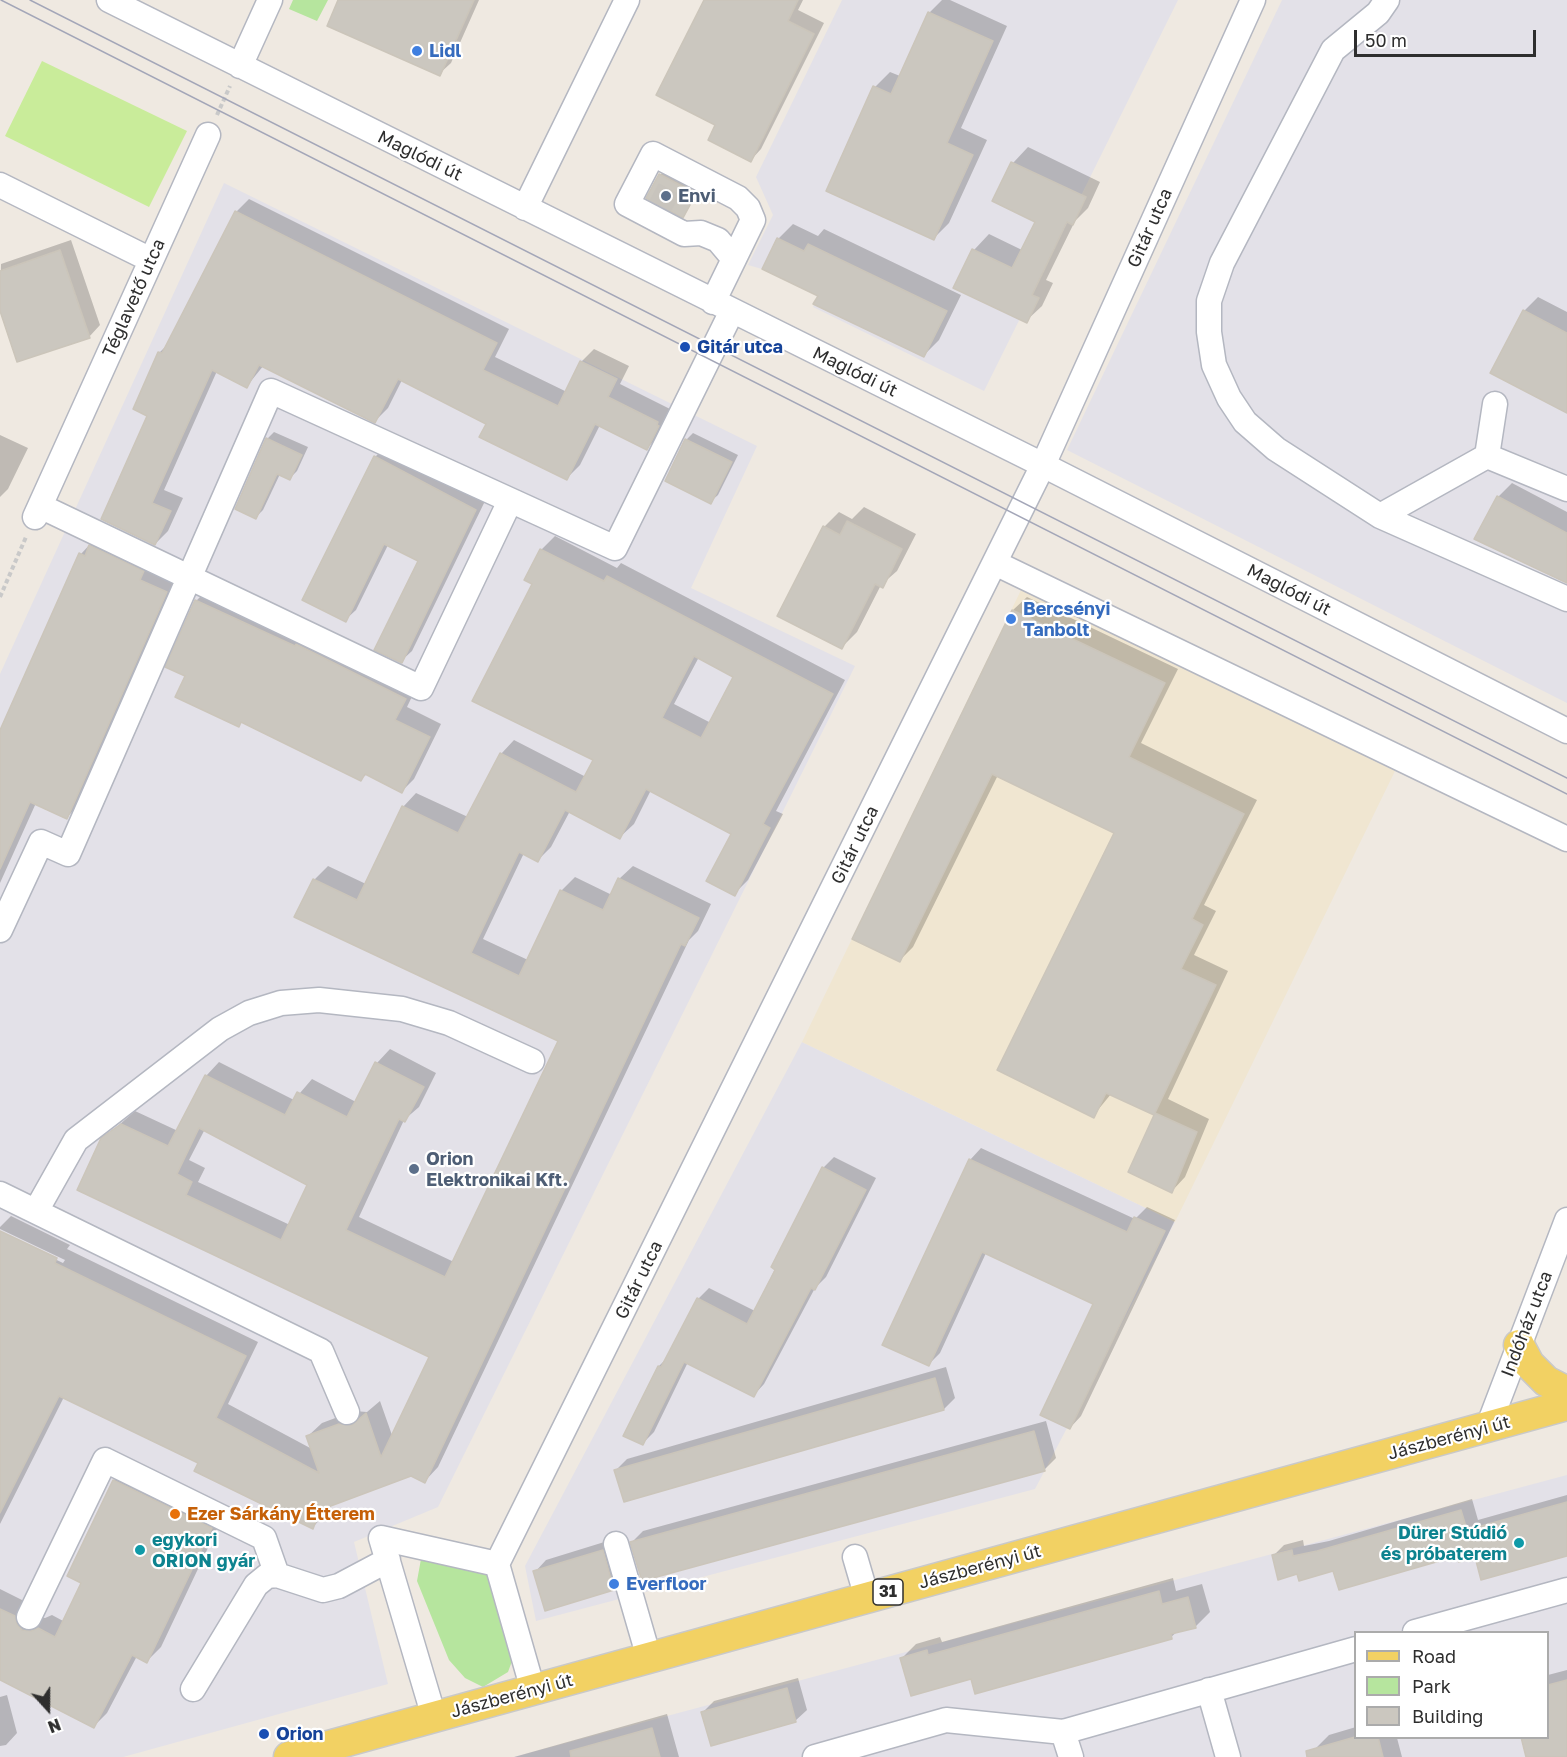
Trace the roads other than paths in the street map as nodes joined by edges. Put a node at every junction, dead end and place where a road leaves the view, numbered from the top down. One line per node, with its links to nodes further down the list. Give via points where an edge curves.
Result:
1 (109, 0): 6 (street, Maglódi út)
2 (627, 0): 9 (street)
3 (1253, 0): 15 (street, Gitár utca)
4 (1387, 0): 18 (street, via 1378,13 1333,50 1222,263 1209,301 1214,365 1245,422 1275,449)
5 (265, 2): 6 (street)
6 (240, 66): 9 (street, Maglódi út)
7 (208, 135): 10 (street, Téglavető utca)
8 (0, 185): 10 (street)
9 (525, 208): 12 (street, Maglódi út)
10 (151, 260): 20 (street, Téglavető utca, via 38,512)
11 (734, 260): 11 (street, via 718,240 701,233 684,234 656,214 627,204 653,154 677,175 738,198 748,208 753,220); 12 (street)
12 (722, 306): 15 (street, Maglódi út); 17 (street, via 615,548)
13 (1495, 404): 14 (street)
14 (1487, 456): 16 (street); 18 (street)
15 (1043, 465): 19 (street, Gitár utca); 22 (street, Maglódi út)
16 (1567, 489)
17 (510, 501): 20 (street, via 421,688); 20 (street, via 271,391)
18 (1380, 516): 21 (street)
19 (995, 563): 23 (street); 37 (street, Gitár utca)
20 (190, 577): 24 (street, via 68,854 41,842)
21 (1567, 599)
22 (1567, 731)
23 (1567, 840)
24 (0, 930)
25 (532, 1060): 27 (street, via 449,1023 402,1009 319,1000 281,1003 249,1013 220,1029 76,1140)
26 (0, 1194): 27 (street)
27 (36, 1211): 32 (street, via 321,1351)
28 (1564, 1236): 29 (street, Indóház utca)
29 (1519, 1345): 30 (main road, via 1529,1364 1546,1381); 33 (street, Indóház utca)
30 (1567, 1392)
31 (1567, 1405): 33 (main road, Jászberényi út / 31)
32 (347, 1412)
33 (1488, 1427): 40 (main road, Jászberényi út / 31)
34 (616, 1544): 44 (street)
35 (855, 1557): 40 (street)
36 (388, 1560): 37 (street, via 381,1538); 38 (street, via 339,1586 323,1590); 48 (street)
37 (497, 1564): 46 (street)
38 (277, 1575): 41 (street, via 264,1538 105,1460); 45 (street, via 267,1576 256,1585)
39 (1567, 1590): 42 (street)
40 (867, 1598): 44 (main road, Jászberényi út / 31)
41 (30, 1617)
42 (1418, 1631)
43 (1354, 1650): 47 (street)
44 (649, 1658): 46 (main road, Jászberényi út / 31)
45 (193, 1689)
46 (533, 1690): 48 (main road, Jászberényi út / 31)
47 (1209, 1690): 49 (street); 53 (street)
48 (434, 1717): 50 (main road, Jászberényi út / 31)
49 (1063, 1732): 51 (street, via 946,1720); 52 (street)
50 (289, 1757)
51 (815, 1757)
52 (1071, 1757)
53 (1228, 1757)

